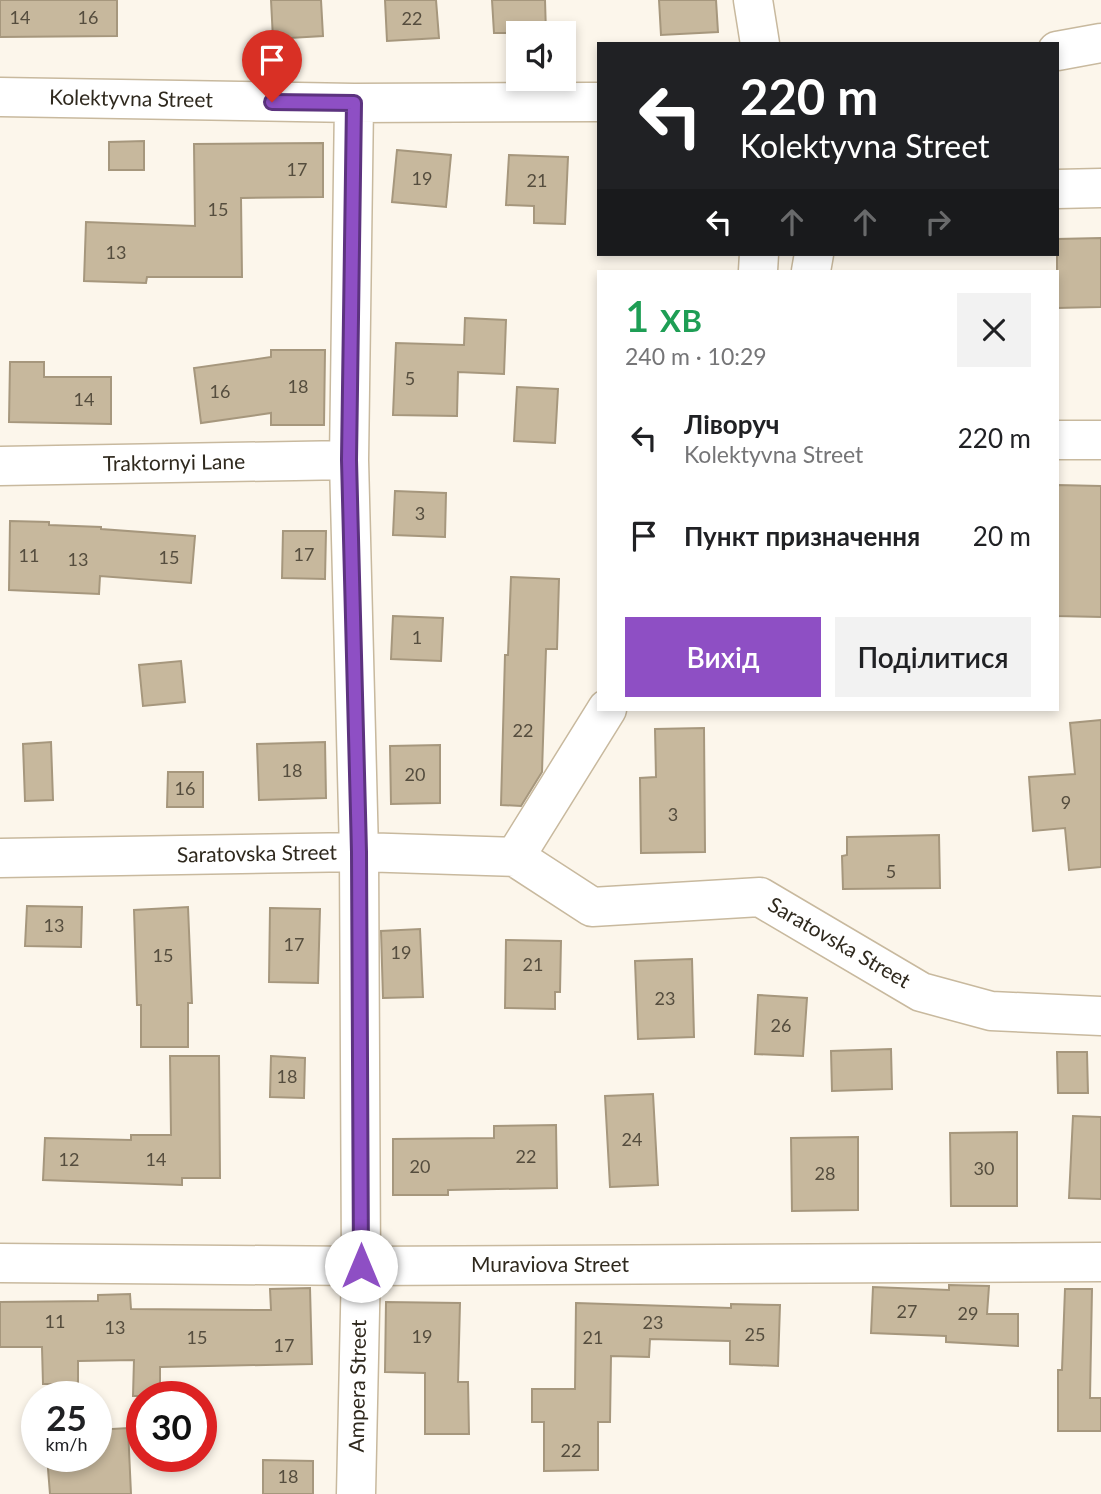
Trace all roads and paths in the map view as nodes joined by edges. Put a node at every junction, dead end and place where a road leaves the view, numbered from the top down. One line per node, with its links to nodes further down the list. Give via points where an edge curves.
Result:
1 (753, 0): 2 (street)
2 (760, 42)
3 (1101, 43): 4 (street)
4 (1059, 51)
5 (0, 97): 7 (street, Kolektyvna Street)
6 (597, 102): 7 (street, Kolektyvna Street)
7 (354, 103): 12 (street, Ampera Street)
8 (1101, 188): 9 (street)
9 (1059, 189)
10 (1059, 440): 11 (street)
11 (1101, 440)
12 (349, 460): 13 (street, Traktornyi Lane); 15 (street, Ampera Street)
13 (0, 466)
14 (606, 711): 16 (street)
15 (359, 852): 16 (street, Saratovska Street); 17 (street, Saratovska Street); 21 (street, Ampera Street)
16 (515, 857): 18 (street, Saratovska Street, via 592,907 760,897 921,992 991,1011)
17 (0, 858)
18 (1101, 1016)
19 (0, 1262): 21 (street, Muraviova Street)
20 (1101, 1262): 21 (street, Muraviova Street)
21 (361, 1266): 22 (street, Ampera Street)
22 (356, 1494)

